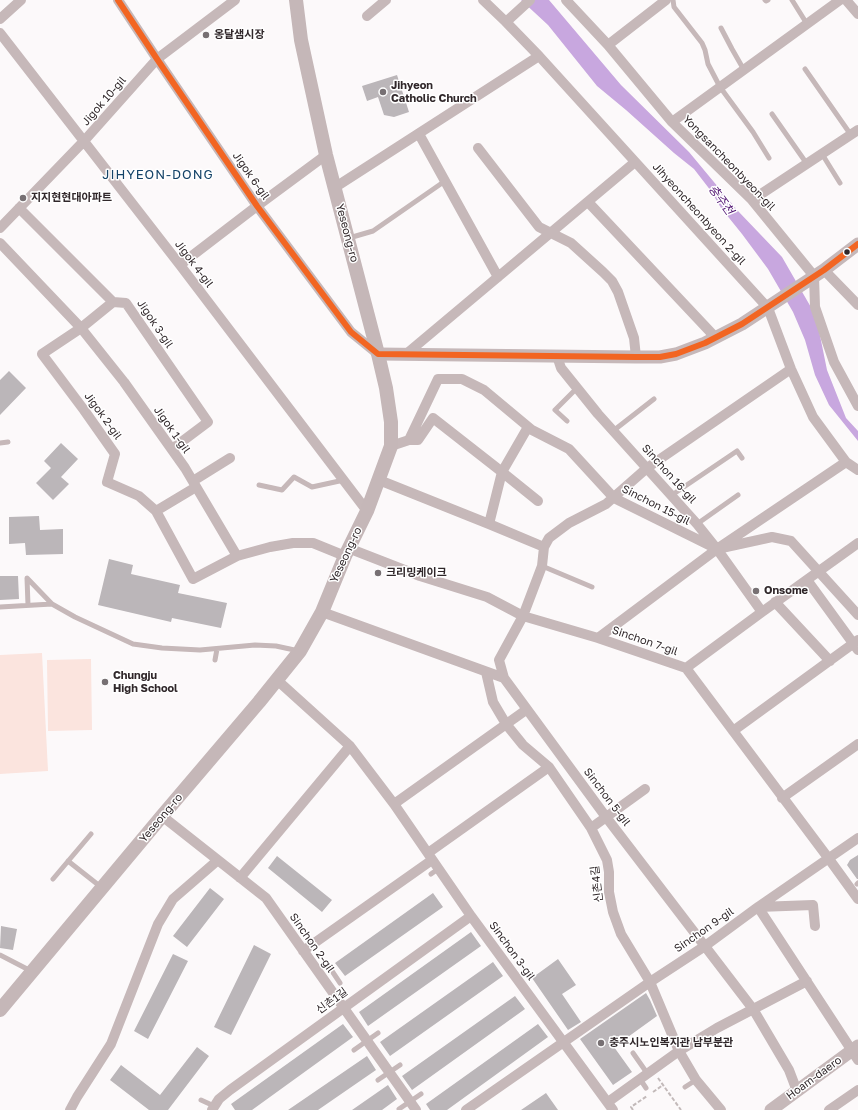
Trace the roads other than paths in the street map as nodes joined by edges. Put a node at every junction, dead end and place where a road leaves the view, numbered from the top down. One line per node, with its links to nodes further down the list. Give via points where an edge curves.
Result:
1 (21, 0): 18 (street)
2 (118, 0): 25 (street, Jigok 6-gil)
3 (234, 0): 25 (street, Jigok 10-gil)
4 (296, 0): 36 (main road, Yeseong-ro, via 301,40)
5 (386, 0): 17 (street)
6 (483, 0): 19 (street, Jihyeoncheonbyeon 2-gil)
7 (530, 0): 19 (street)
8 (566, 0): 23 (street, Yongsancheonbyeon-gil)
9 (666, 0): 23 (street)
10 (673, 0): 28 (lane, via 674,7 702,43 708,64)
11 (765, 0): 12 (lane)
12 (768, 0)
13 (792, 0): 20 (lane)
14 (840, 0): 20 (street)
15 (846, 0): 16 (street)
16 (858, 14)
17 (367, 16)
18 (0, 19)
19 (506, 22): 24 (street, Jihyeoncheonbyeon 2-gil)
20 (807, 24): 27 (street)
21 (721, 28): 27 (lane)
22 (0, 33): 33 (street, Jigok 4-gil)
23 (608, 45): 30 (street, Yongsancheonbyeon-gil)
24 (538, 56): 32 (street); 38 (street, Jihyeoncheonbyeon 2-gil)
25 (157, 59): 33 (street, Jigok 10-gil); 45 (street, Jigok 6-gil)
26 (805, 69): 31 (lane)
27 (744, 70): 28 (street)
28 (720, 87): 30 (street); 37 (lane)
29 (772, 114): 39 (lane)
30 (672, 122): 43 (street, Yongsancheonbyeon-gil)
31 (855, 132): 35 (street)
32 (419, 134): 40 (street); 42 (street)
33 (84, 142): 46 (street, Jigok 10-gil); 52 (street, Jigok 4-gil)
34 (478, 148): 48 (street, via 539,227)
35 (822, 154): 39 (street); 41 (lane)
36 (326, 155): 42 (main road, Yeseong-ro); 45 (street)
37 (770, 158)
38 (635, 162): 44 (street); 57 (street, Jihyeoncheonbyeon 2-gil)
39 (807, 164): 43 (street)
40 (445, 180): 49 (lane, via 373,231); 54 (street)
41 (840, 183)
42 (334, 188): 49 (main road, Yeseong-ro)
43 (752, 200): 53 (street, Yongsancheonbyeon-gil)
44 (588, 202): 48 (street); 59 (street)
45 (257, 206): 52 (street); 60 (street, Jigok 6-gil, via 351,332)
46 (19, 208): 47 (street, Jigok 10-gil); 55 (street, Jigok 3-gil)
47 (0, 228)
48 (550, 233): 54 (street); 63 (street, via 571,243 612,281 634,338)
49 (348, 238): 60 (main road, Yeseong-ro)
50 (0, 243): 58 (street, Jigok 1-gil)
51 (858, 244): 53 (street)
52 (180, 265): 82 (street, Jigok 4-gil)
53 (819, 273): 56 (street, Yongsancheonbyeon-gil); 57 (street); 67 (street, via 815,307 834,362)
54 (498, 277): 61 (street)
55 (113, 302): 58 (street); 75 (street, Jigok 3-gil, via 126,303 208,422)
56 (858, 305)
57 (768, 308): 59 (street); 64 (street, Jihyeoncheonbyeon 2-gil)
58 (81, 328): 75 (street, Jigok 1-gil, via 134,402); 90 (street, Jigok 2-gil, via 42,354 115,454 107,482 139,496)
59 (716, 338): 63 (street, via 676,354)
60 (378, 354): 61 (street); 74 (main road, Yeseong-ro, via 391,422)
61 (406, 355): 62 (street)
62 (556, 356): 63 (street); 65 (street, Sinchon 16-gil, via 561,368)
63 (636, 357)
64 (791, 369): 78 (street, Jihyeoncheonbyeon 2-gil, via 813,418); 79 (street)
65 (577, 388): 68 (lane, via 555,410); 70 (street, Sinchon 16-gil)
66 (654, 399): 70 (lane)
67 (858, 406)
68 (567, 421)
69 (528, 427): 71 (street, Sinchon 15-gil, via 484,390 462,379 438,379); 81 (street); 88 (street, Sinchon 15-gil, via 569,449)
70 (613, 431): 79 (street, Sinchon 16-gil)
71 (409, 440): 74 (street); 81 (street, via 418,440 433,418)
72 (8, 442): 73 (lane)
73 (0, 443)
74 (390, 446): 83 (main road, Yeseong-ro)
75 (172, 449): 84 (street, Jigok 1-gil)
76 (230, 458): 84 (street)
77 (742, 458): 86 (lane, via 737,450)
78 (846, 462): 80 (street, Jihyeoncheonbyeon 2-gil); 96 (street)
79 (647, 468): 86 (street, Sinchon 16-gil); 88 (street)
80 (858, 470)
81 (502, 472): 89 (street); 92 (street)
82 (344, 480): 85 (lane, via 312,487 294,476 282,490); 91 (street, Jigok 4-gil)
83 (378, 480): 91 (main road, Yeseong-ro); 92 (street)
84 (194, 484): 90 (street); 98 (street, Jigok 1-gil)
85 (259, 485)
86 (672, 495): 93 (street, Sinchon 16-gil)
87 (738, 495): 93 (lane)
88 (614, 498): 95 (street, via 569,523 549,538); 96 (street, Sinchon 15-gil)
89 (538, 502)
90 (156, 511): 98 (street, Jigok 2-gil, via 193,579)
91 (367, 511): 97 (main road, Yeseong-ro)
92 (489, 524): 95 (street)
93 (697, 524): 96 (street, Sinchon 16-gil)
94 (858, 543): 100 (street)
95 (544, 547): 99 (street)
96 (717, 549): 100 (street, via 772,537 791,541); 108 (street, Sinchon 16-gil); 111 (street)
97 (346, 552): 98 (street, via 313,543 293,543); 107 (main road, Yeseong-ro); 110 (street, Sinchon 7-gil, via 487,598)
98 (237, 556)
99 (542, 566): 102 (lane); 110 (street)
100 (819, 572): 101 (street); 109 (street)
101 (807, 580): 103 (street); 112 (street)
102 (592, 587)
103 (775, 602): 108 (street); 116 (street)
104 (52, 604): 105 (lane); 105 (lane, via 27,578); 113 (lane, via 132,644 162,648)
105 (28, 605): 106 (lane)
106 (0, 607)
107 (322, 612): 114 (main road, Yeseong-ro); 118 (street)
108 (762, 612): 117 (street)
109 (858, 615)
110 (523, 616): 111 (street, Sinchon 7-gil); 119 (street, via 499,660)
111 (598, 638): 117 (street, Sinchon 7-gil)
112 (857, 645): 116 (street)
113 (217, 649): 114 (lane, via 276,646); 115 (lane)
114 (300, 651): 120 (main road, Yeseong-ro)
115 (215, 660)
116 (830, 661): 123 (street)
117 (686, 668): 123 (street, Sinchon 7-gil)
118 (486, 672): 119 (street); 122 (street, 신촌4길, via 493,702)
119 (504, 678): 121 (street, Sinchon 5-gil)
120 (277, 680): 125 (street, Sinchon 3-gil); 130 (main road, Yeseong-ro)
121 (526, 710): 122 (street); 131 (street, Sinchon 5-gil)
122 (506, 724): 126 (street, 신촌4길, via 522,745); 129 (street)
123 (733, 731): 128 (street, Sinchon 7-gil)
124 (858, 744): 128 (street)
125 (350, 746): 129 (street, Sinchon 3-gil); 139 (street)
126 (549, 767): 132 (street, 신촌4길); 135 (street)
127 (645, 789): 131 (street)
128 (782, 798): 136 (street, Sinchon 7-gil)
129 (394, 804): 135 (street, Sinchon 3-gil)
130 (162, 816): 137 (street, Sinchon 2-gil); 141 (main road, Yeseong-ro)
131 (606, 817): 132 (street); 146 (street, Sinchon 5-gil)
132 (591, 828): 152 (street, 신촌4길, via 607,860 610,872 608,892 613,912 622,934)
133 (91, 834): 138 (lane)
134 (858, 838): 136 (street, Sinchon 9-gil)
135 (430, 857): 144 (street, Sinchon 3-gil, via 434,871); 147 (street)
136 (829, 859): 142 (street, Sinchon 7-gil); 143 (street, Sinchon 9-gil)
137 (218, 860): 139 (street, Sinchon 2-gil); 180 (street, via 169,905 158,924 111,1044)
138 (68, 861): 140 (lane); 141 (lane)
139 (240, 878): 147 (street, Sinchon 2-gil, via 266,898)
140 (53, 879)
141 (102, 888): 150 (main road, Yeseong-ro)
142 (858, 899)
143 (758, 907): 145 (street, via 813,905); 146 (street, Sinchon 9-gil); 151 (street)
144 (471, 916): 154 (street, 신촌1길); 159 (street, Sinchon 3-gil)
145 (815, 926)
146 (705, 946): 152 (street, Sinchon 9-gil); 155 (street, Sinchon 5-gil)
147 (303, 950): 154 (street, Sinchon 2-gil)
148 (0, 955): 150 (lane)
149 (332, 971): 153 (lane)
150 (32, 972): 156 (main road, Yeseong-ro)
151 (807, 981): 155 (street); 163 (street)
152 (650, 982): 159 (street, Sinchon 9-gil); 161 (street, 신촌4길)
153 (340, 983)
154 (343, 1007): 158 (street, Sinchon 2-gil); 178 (street, 신촌1길, via 230,1090)
155 (753, 1009): 161 (street); 172 (street, Sinchon 5-gil, via 790,1070)
156 (0, 1010)
157 (378, 1033): 158 (lane)
158 (367, 1041): 160 (lane); 165 (street, Sinchon 2-gil)
159 (564, 1041): 176 (street, Sinchon 3-gil); 182 (street, Sinchon 9-gil)
160 (354, 1050)
161 (679, 1051): 166 (street); 168 (street, 신촌4길)
162 (633, 1053): 166 (lane)
163 (856, 1053): 172 (street, Hoam-daero)
164 (400, 1064): 165 (lane)
165 (389, 1072): 167 (lane); 175 (street, Sinchon 2-gil)
166 (647, 1075): 170 (lane); 176 (street)
167 (378, 1080)
168 (696, 1080): 169 (lane); 177 (street, 신촌4길)
169 (685, 1087)
170 (646, 1088)
171 (858, 1090): 184 (street)
172 (797, 1091): 183 (street, Hoam-daero)
173 (420, 1094): 175 (lane)
174 (201, 1100): 178 (lane)
175 (410, 1101): 179 (lane); 181 (street, Sinchon 2-gil)
176 (611, 1106)
177 (719, 1107)
178 (213, 1108)
179 (399, 1109)
180 (70, 1110)
181 (416, 1110)
182 (466, 1110)
183 (771, 1110)
184 (829, 1110)

